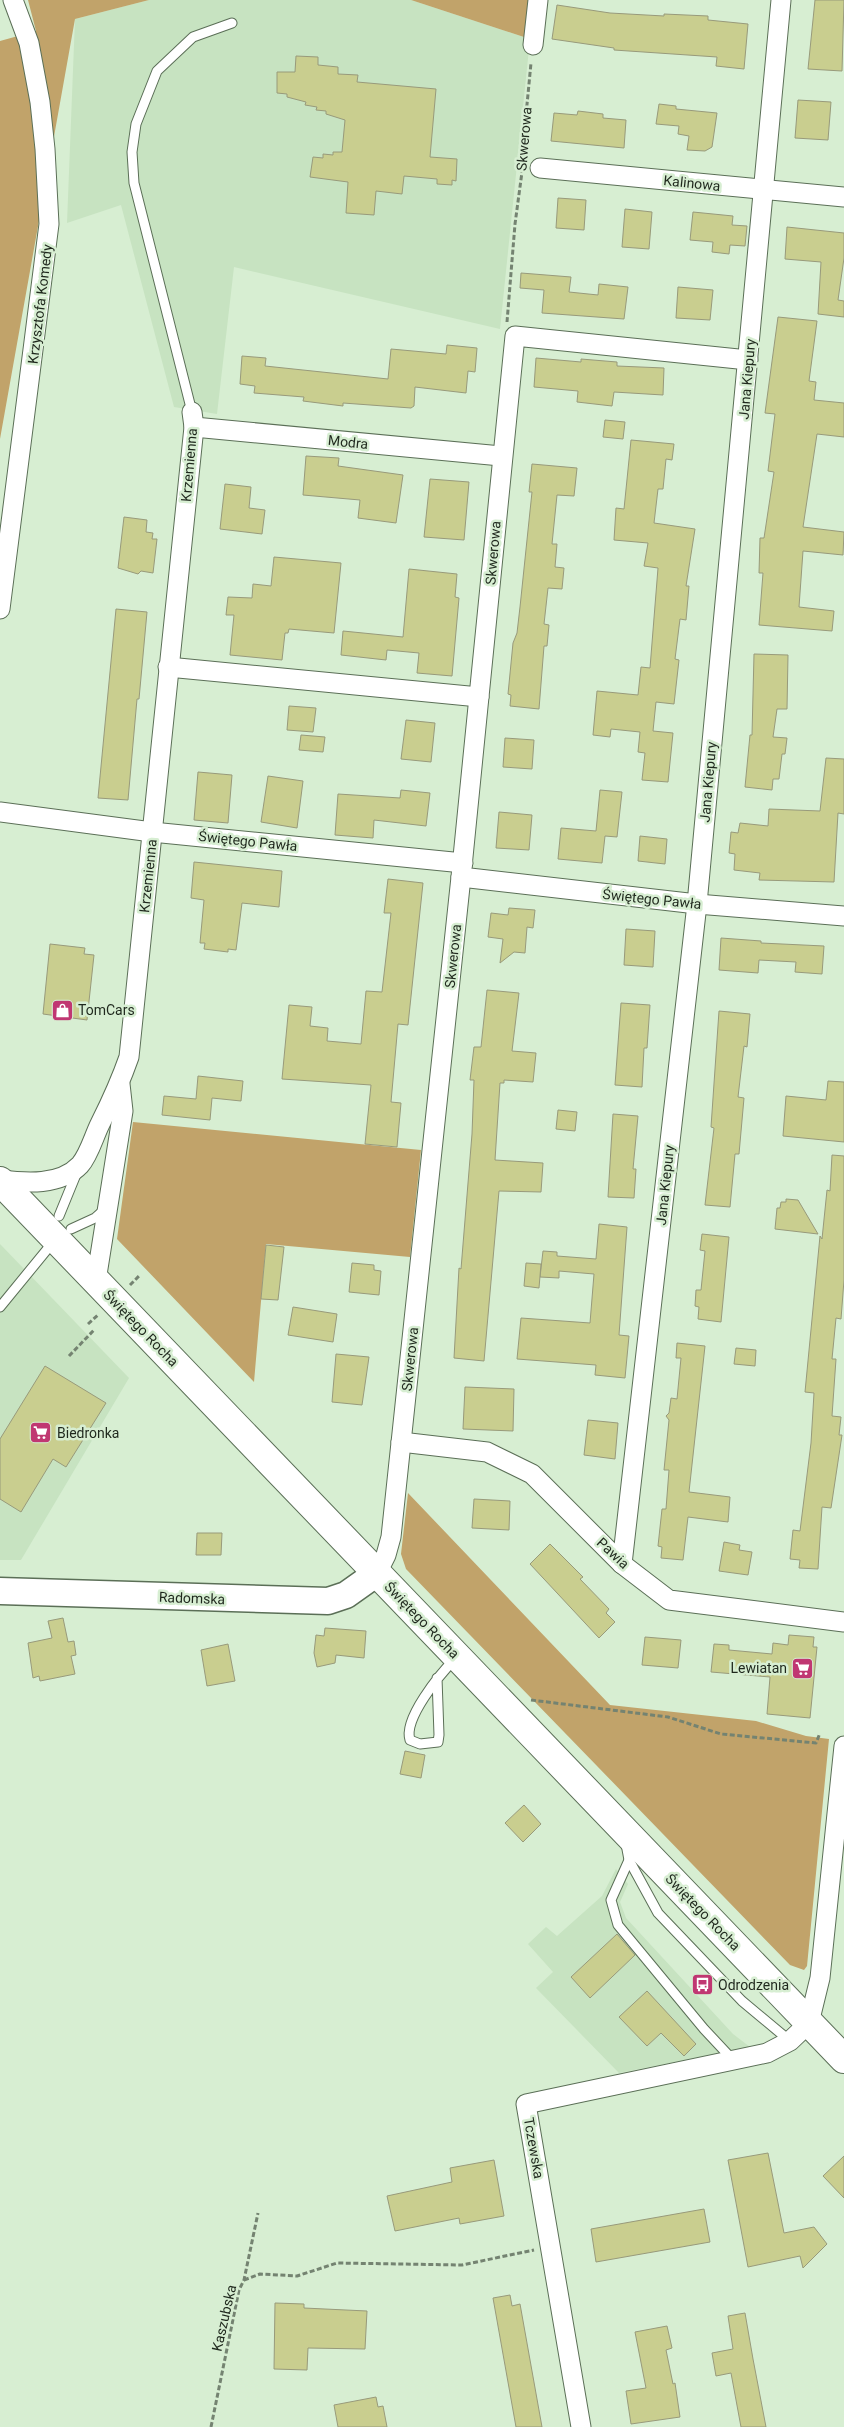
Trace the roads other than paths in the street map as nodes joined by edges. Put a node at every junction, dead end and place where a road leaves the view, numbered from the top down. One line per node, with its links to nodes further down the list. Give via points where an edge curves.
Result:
1 (13, 0): 12 (street, Krzysztofa Komedy, via 29,43 40,102 49,224)
2 (538, 0): 5 (street)
3 (781, 0): 7 (street, Jana Kiepury)
4 (232, 23): 10 (lane, via 192,37 157,71 136,124 132,152 134,183)
5 (533, 45)
6 (529, 166): 7 (street, Kalinowa)
7 (765, 190): 8 (street, Kalinowa); 9 (street, Jana Kiepury)
8 (844, 198)
9 (748, 360): 11 (street, Skwerowa, via 515,336); 18 (street, Jana Kiepury)
10 (193, 420): 11 (street, Modra); 13 (street, Krzemienna)
11 (501, 456): 14 (street, Skwerowa)
12 (0, 609)
13 (168, 667): 14 (street); 16 (street, Krzemienna)
14 (479, 697): 17 (street, Skwerowa)
15 (0, 812): 16 (street, Świętego Pawła)
16 (152, 832): 17 (street, Świętego Pawła); 20 (street, Krzemienna, via 129,1057)
17 (462, 870): 18 (street, Świętego Pawła); 27 (street, Skwerowa)
18 (697, 904): 19 (street, Świętego Pawła); 28 (street, Jana Kiepury)
19 (844, 916)
20 (120, 1083): 21 (street, Krzemienna); 23 (street, Krzemienna, via 123,1111)
21 (80, 1164): 22 (street, via 65,1175 45,1181); 24 (lane)
22 (0, 1180): 24 (main road, Świętego Rocha)
23 (109, 1205): 24 (lane, via 95,1218); 25 (street, Krzemienna)
24 (62, 1228): 25 (main road, Świętego Rocha); 26 (lane)
25 (96, 1281): 29 (main road, Świętego Rocha)
26 (0, 1307)
27 (401, 1442): 28 (street, Pawia, via 487,1452 532,1474); 29 (street, Skwerowa, via 391,1538)
28 (622, 1564): 31 (street, Pawia, via 669,1600)
29 (377, 1573): 30 (street, Radomska, via 346,1595 328,1601); 32 (main road, Świętego Rocha)
30 (0, 1591)
31 (844, 1622)
32 (457, 1657): 33 (lane); 35 (main road, Świętego Rocha)
33 (437, 1678): 33 (lane, via 426,1693 409,1735 410,1740 420,1744 438,1742)
34 (844, 1746): 37 (street, via 820,1978)
35 (621, 1827): 36 (lane); 37 (main road, Świętego Rocha)
36 (630, 1860): 38 (lane, via 658,1913 742,2001); 40 (lane, via 612,1900 618,1925)
37 (809, 2023): 38 (street, Tczewska); 39 (main road, Świętego Rocha)
38 (790, 2041): 40 (street, Tczewska, via 767,2054)
39 (844, 2059)
40 (734, 2061): 41 (street, Tczewska, via 526,2104)
41 (581, 2427)

